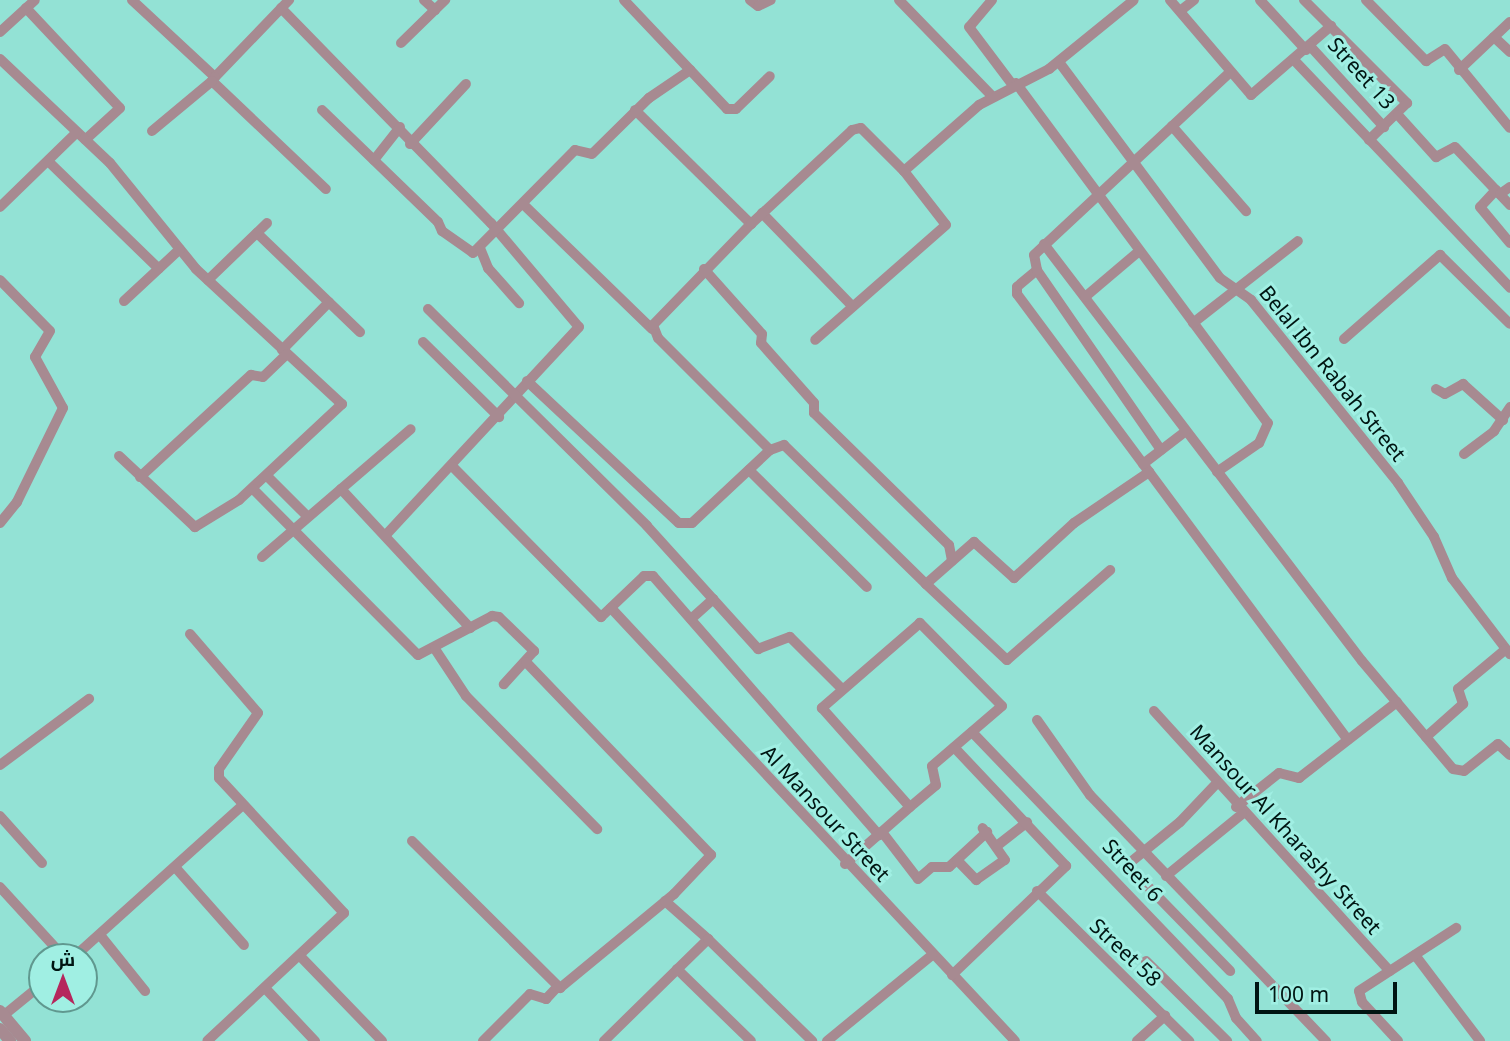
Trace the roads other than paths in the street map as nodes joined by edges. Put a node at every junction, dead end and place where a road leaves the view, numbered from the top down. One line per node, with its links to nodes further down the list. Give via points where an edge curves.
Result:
1 (35, 0): 17 (street)
2 (132, 0): 34 (street)
3 (424, 0): 18 (street)
4 (445, 0): 18 (street)
5 (625, 0): 30 (street)
6 (750, 0): 7 (street, via 758,6)
7 (771, 0)
8 (899, 0): 37 (street)
9 (992, 0): 36 (street, via 969,27)
10 (1135, 0): 29 (street)
11 (1170, 0): 19 (street)
12 (1194, 0): 19 (street)
13 (1260, 0): 25 (street, Street 13)
14 (1304, 0): 21 (street)
15 (1366, 0): 31 (street, via 1426,61 1445,49)
16 (285, 4): 34 (street); 42 (street)
17 (26, 8): 22 (street); 47 (street, via 120,107)
18 (435, 10): 24 (street)
19 (1180, 11): 32 (street)
20 (1510, 22): 23 (street)
21 (1331, 26): 25 (street); 40 (street, via 1408,103)
22 (0, 32)
23 (1494, 37): 26 (street); 31 (street)
24 (401, 43)
25 (1308, 48): 28 (street); 43 (street, Street 13)
26 (1510, 52)
27 (0, 59): 46 (street)
28 (1294, 60): 32 (street, via 1253,95); 48 (street)
29 (1059, 61): 36 (street); 51 (street, Belal Ibn Rabah Street)
30 (690, 71): 33 (street, via 733,110); 39 (street)
31 (1459, 71): 44 (street)
32 (1230, 72): 41 (street)
33 (770, 76)
34 (214, 79): 45 (street); 55 (street)
35 (466, 84): 49 (street)
36 (1014, 84): 37 (street); 57 (street)
37 (992, 96): 53 (street)
38 (322, 110): 50 (street)
39 (635, 110): 58 (street, via 592,154 575,150); 64 (street)
40 (1398, 115): 43 (street); 56 (street, via 1436,157 1455,147)
41 (1172, 126): 51 (street); 61 (street)
42 (400, 127): 49 (street); 50 (street)
43 (1384, 127): 48 (street)
44 (1510, 128)
45 (152, 131)
46 (77, 132): 47 (street); 52 (street)
47 (85, 140): 71 (street)
48 (1369, 140): 78 (street)
49 (410, 144): 65 (street)
50 (374, 160): 70 (street, via 466,252)
51 (1135, 160): 57 (street); 79 (street, Belal Ibn Rabah Street, via 1220,278)
52 (48, 162): 60 (street); 73 (street)
53 (904, 171): 62 (street, via 856,127); 84 (street, via 947,225)
54 (1510, 187): 56 (street)
55 (326, 188)
56 (1498, 192): 59 (street); 68 (street, via 1480,207)
57 (1096, 196): 69 (street); 72 (street)
58 (523, 204): 65 (street); 88 (street)
59 (1510, 205)
60 (0, 207)
61 (1246, 211)
62 (762, 213): 64 (street); 84 (street)
63 (267, 223): 66 (street)
64 (751, 224): 74 (street)
65 (498, 232): 70 (street); 94 (street, via 579,327)
66 (257, 233): 77 (street); 82 (street)
67 (1298, 242): 79 (street)
68 (1510, 243)
69 (1044, 244): 75 (street, via 1034,255); 80 (street)
70 (480, 248): 83 (street, via 488,268)
71 (180, 249): 73 (street); 77 (street)
72 (1138, 251): 80 (street); 86 (street)
73 (159, 269): 81 (street)
74 (704, 269): 88 (street); 119 (street, via 762,334 761,343 814,403 814,413 949,545)
75 (1037, 270): 103 (street); 107 (street, via 1017,287 1017,294)
76 (0, 280): 115 (street, via 50,331 35,357 63,408 17,502)
77 (208, 280): 93 (street)
78 (1510, 288)
79 (1237, 290): 86 (street); 129 (street, Belal Ibn Rabah Street, via 1276,330 1398,483 1433,537 1452,578)
80 (1085, 297): 101 (street)
81 (124, 301)
82 (329, 302): 89 (street); 93 (street)
83 (519, 303)
84 (852, 306): 91 (street)
85 (428, 309): 96 (street)
86 (1193, 323): 109 (street, via 1268,424 1259,443)
87 (1510, 324): 90 (street, via 1440,254)
88 (652, 329): 102 (street)
89 (360, 332)
90 (1344, 338)
91 (815, 340)
92 (424, 342): 98 (street)
93 (284, 352): 110 (street, via 343,406); 111 (street, via 263,377 251,375)
94 (527, 381): 96 (street); 108 (street, via 682,525 692,523)
95 (1436, 389): 99 (street, via 1445,394 1463,384)
96 (514, 397): 98 (street); 123 (street, via 647,526)
97 (1510, 407): 99 (street)
98 (499, 417): 106 (street)
99 (1503, 420): 104 (street)
100 (411, 429): 113 (street)
101 (1186, 431): 103 (street); 109 (street)
102 (770, 450): 108 (street); 121 (street, via 784,445)
103 (1161, 450): 107 (street)
104 (1464, 454)
105 (119, 456): 111 (street)
106 (453, 467): 117 (street); 124 (street, via 601,617)
107 (1146, 468): 119 (street, via 1074,523 1014,578 976,542); 139 (street)
108 (749, 470): 122 (street)
109 (1217, 472): 134 (street)
110 (267, 476): 112 (street); 114 (street)
111 (140, 477): 112 (street, via 192,527)
112 (253, 489): 116 (street)
113 (341, 489): 114 (street); 117 (street)
114 (307, 516): 116 (street)
115 (0, 523)
116 (293, 529): 118 (street); 128 (street, via 418,655)
117 (386, 535): 126 (street)
118 (262, 557)
119 (952, 561): 121 (street)
120 (1110, 570): 121 (street, via 1007,660)
121 (926, 584)
122 (867, 587)
123 (713, 598): 125 (street); 132 (street, via 758,649 788,635)
124 (611, 608): 125 (street, via 648,574); 156 (street, Al Mansour Street)
125 (691, 619): 150 (street)
126 (470, 628): 128 (street); 130 (street, via 497,616 534,649)
127 (190, 634): 144 (street, via 258,713 218,772)
128 (435, 649): 149 (street, via 466,696)
129 (1508, 651): 138 (street, via 1458,689 1463,704)
130 (526, 662): 131 (street); 161 (street, via 711,852)
131 (504, 684)
132 (842, 689): 137 (street, via 920,623 1002,704); 145 (street, via 823,705 824,713)
133 (89, 699): 142 (street)
134 (1397, 702): 138 (street); 139 (street)
135 (1154, 712): 143 (street, Mansour Al Kharashy Street)
136 (1037, 720): 153 (street, via 1090,795)
137 (972, 732): 140 (street); 163 (street, Street 6)
138 (1426, 737): 141 (street, via 1456,771 1469,768 1498,744)
139 (1348, 740): 146 (street, via 1299,778 1276,775)
140 (954, 747): 145 (street, via 932,766 938,783); 148 (street)
141 (1510, 755)
142 (0, 765)
143 (1216, 784): 146 (street, Mansour Al Kharashy Street); 153 (street, via 1180,822)
144 (243, 805): 157 (street); 171 (street, via 343,910 342,918)
145 (910, 807): 150 (street)
146 (1239, 811): 158 (street); 176 (street, Mansour Al Kharashy Street)
147 (0, 816): 155 (street)
148 (1027, 822): 152 (street); 160 (street, via 1066,866)
149 (597, 829)
150 (881, 833): 154 (street, via 915,878); 156 (street)
151 (412, 841): 178 (street)
152 (998, 845): 154 (street, via 985,830); 154 (street, via 1005,860 978,880)
153 (1142, 850): 158 (street); 162 (street, via 1127,864)
154 (957, 860)
155 (42, 863)
156 (845, 864): 172 (street, Al Mansour Street)
157 (175, 867): 165 (street); 169 (street)
158 (1166, 876): 200 (street)
159 (0, 887): 167 (street)
160 (1037, 891): 177 (street); 183 (street, Street 58)
161 (665, 901): 166 (street); 178 (street)
162 (1168, 907): 163 (street); 175 (street)
163 (1154, 921): 199 (street, Street 6, via 1228,999 1236,1018)
164 (1456, 928): 170 (street)
165 (100, 935): 168 (street); 180 (street)
166 (708, 939): 174 (street); 193 (street)
167 (51, 943)
168 (91, 943)
169 (244, 944)
170 (1415, 955): 176 (street); 202 (street)
171 (300, 956): 179 (street); 189 (street)
172 (932, 956): 177 (street, Al Mansour Street); 194 (street)
173 (1146, 961): 198 (street)
174 (677, 969): 191 (street); 192 (street)
175 (1230, 971)
176 (1390, 971): 201 (street, via 1358,994)
177 (952, 975): 195 (street, Al Mansour Street)
178 (558, 987): 190 (street, via 546,999 530,994)
179 (265, 988): 187 (street); 188 (street)
180 (145, 991)
181 (28, 994): 182 (street)
182 (2, 1013): 186 (street)
183 (1165, 1016): 196 (street); 197 (street, Street 58)
184 (0, 1029): 185 (street)
185 (10, 1041)
186 (25, 1041)
187 (207, 1041)
188 (315, 1041)
189 (382, 1041)
190 (483, 1041)
191 (604, 1041)
192 (751, 1041)
193 (812, 1041)
194 (827, 1041)
195 (1015, 1041)
196 (1137, 1041)
197 (1189, 1041)
198 (1227, 1041)
199 (1257, 1041)
200 (1326, 1041)
201 (1398, 1041)
202 (1480, 1041)

